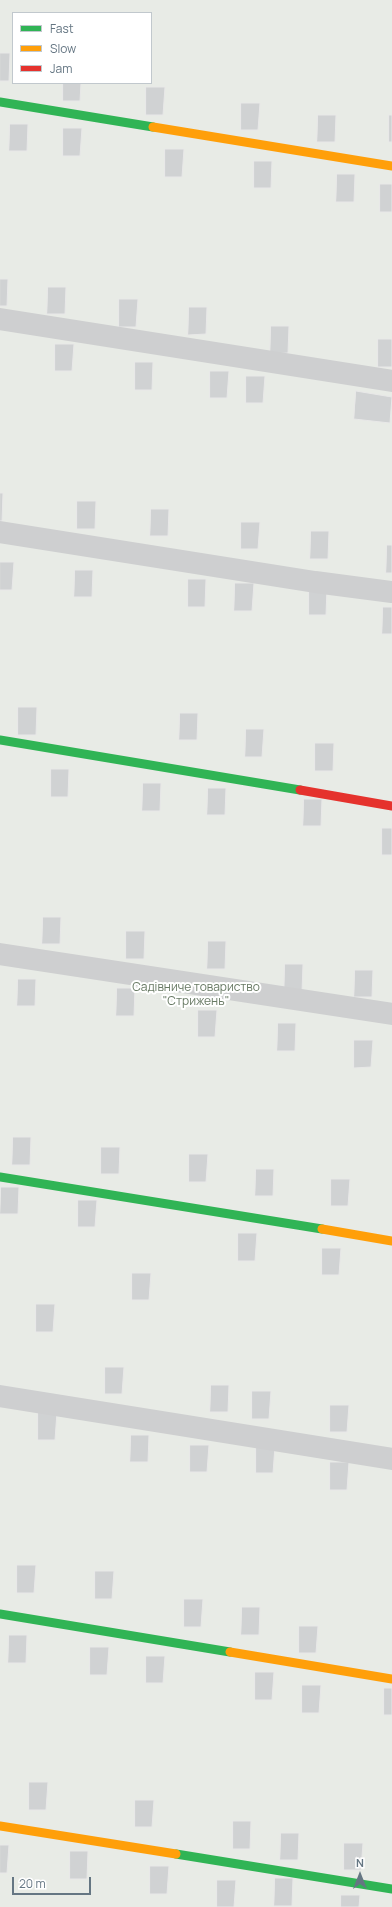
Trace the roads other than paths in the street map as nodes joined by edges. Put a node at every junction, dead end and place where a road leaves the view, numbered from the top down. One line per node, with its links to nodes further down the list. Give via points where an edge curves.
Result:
1 (0, 102): 2 (street)
2 (392, 166)
3 (0, 319): 4 (street)
4 (392, 381)
5 (0, 532): 6 (street)
6 (392, 592)
7 (0, 740): 8 (street)
8 (392, 806)
9 (0, 954): 10 (street)
10 (392, 1014)
11 (0, 1177): 12 (street)
12 (392, 1241)
13 (0, 1396): 14 (street)
14 (392, 1459)
15 (0, 1614): 16 (street)
16 (392, 1679)
17 (0, 1826): 18 (street)
18 (392, 1889)

